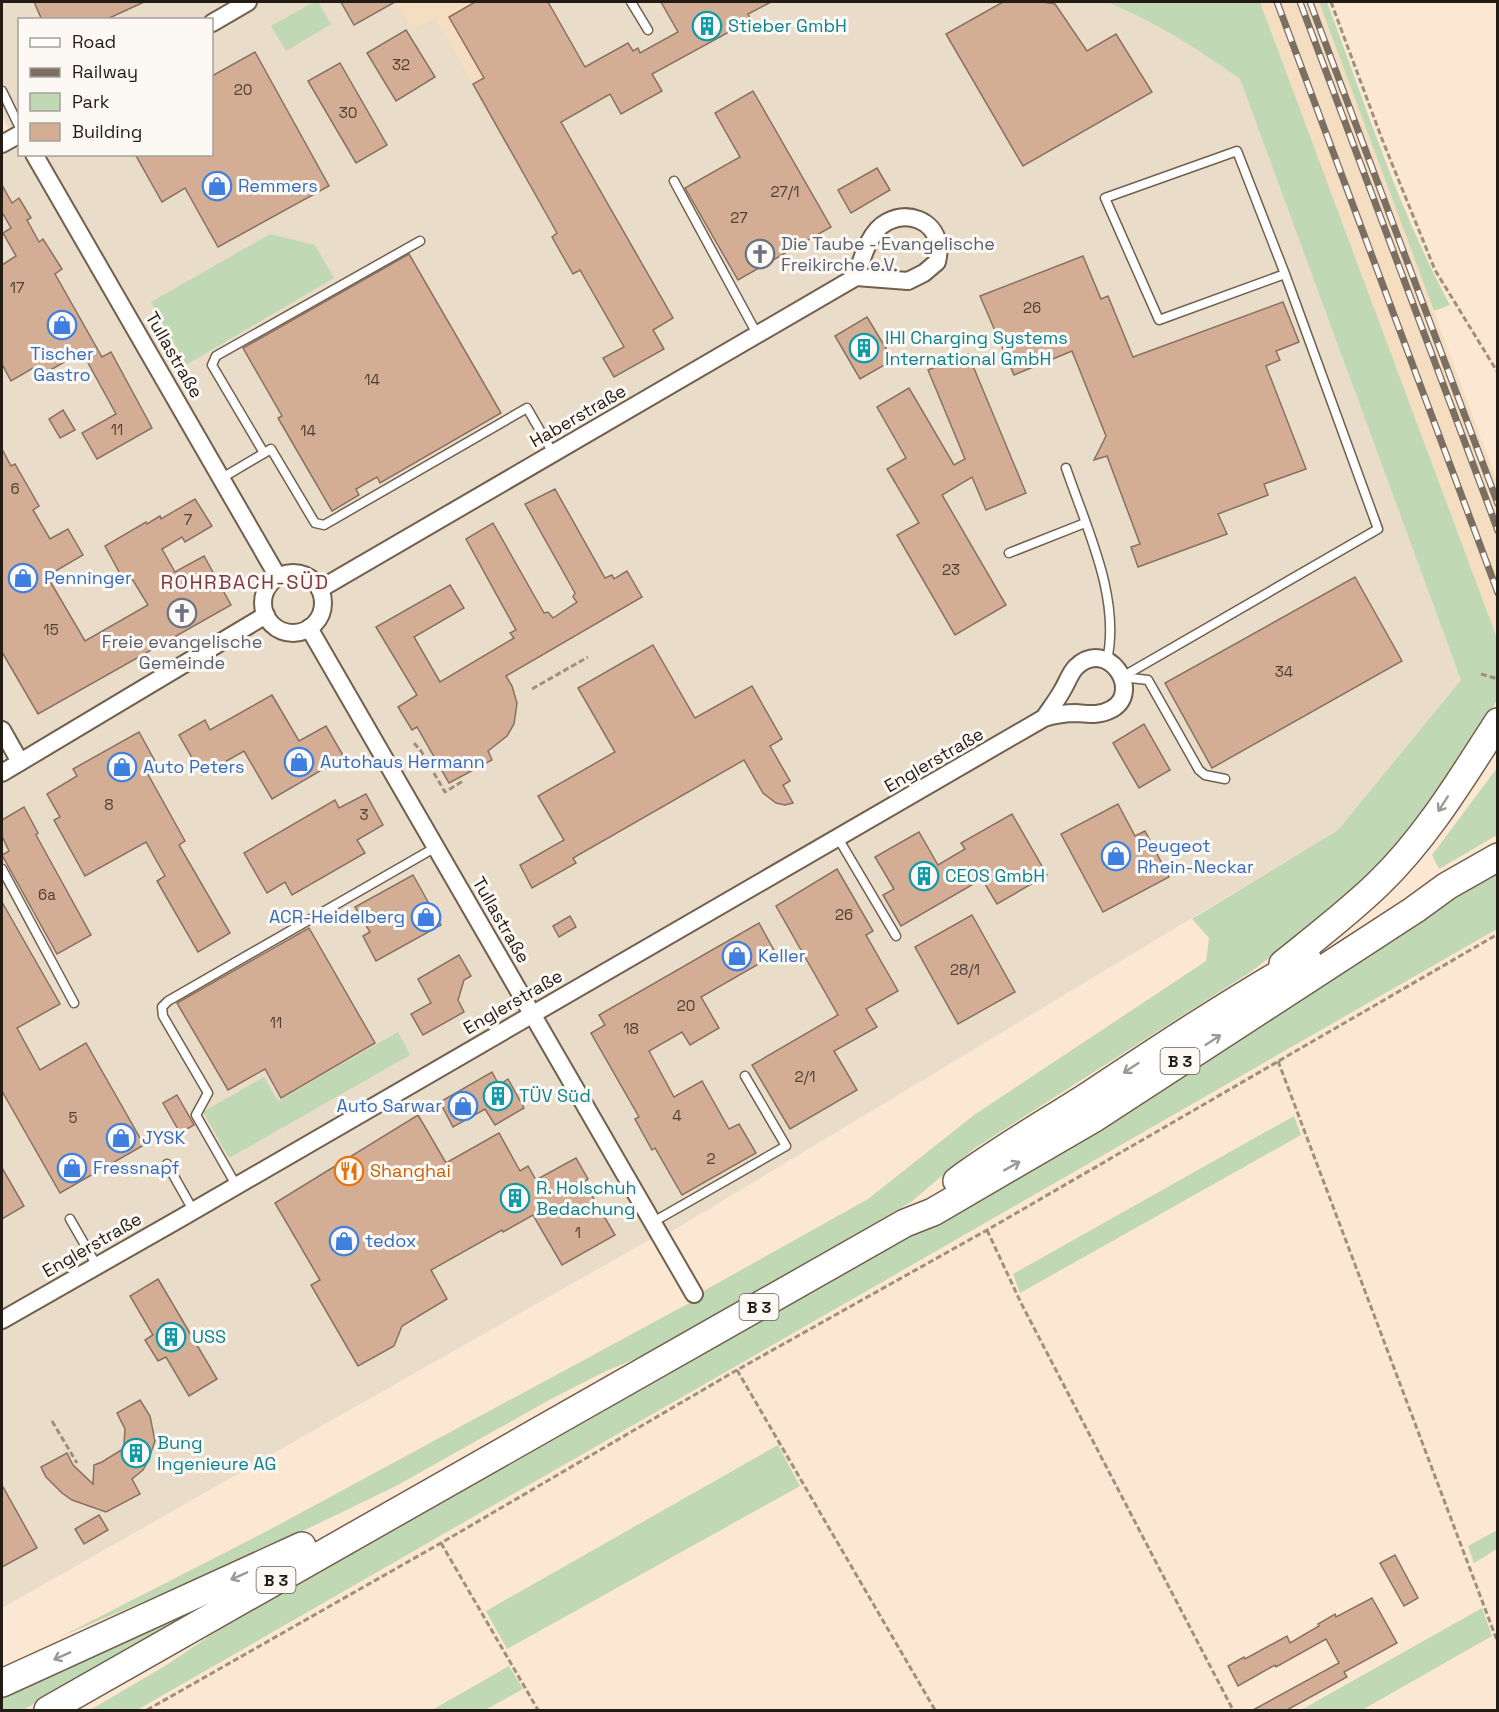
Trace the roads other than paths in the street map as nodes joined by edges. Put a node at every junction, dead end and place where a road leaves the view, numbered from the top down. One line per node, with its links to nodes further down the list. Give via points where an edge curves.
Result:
1 (248, 2): 3 (street)
2 (631, 2): 4 (lane)
3 (213, 22)
4 (648, 30)
5 (2, 91): 6 (lane)
6 (18, 124)
7 (18, 135): 8 (street)
8 (2, 144)
9 (35, 156): 18 (street, Tullastraße)
10 (674, 181): 14 (lane)
11 (420, 241): 15 (lane, via 216,356 212,365)
12 (1286, 274): 12 (lane, via 1237,151 1105,198 1159,320); 26 (lane, via 1378,529)
13 (856, 277): 13 (street, via 908,281 924,273 937,262 939,245 933,230 925,222 907,216 886,222 862,257); 14 (street, Haberstraße)
14 (757, 334): 16 (street, Haberstraße)
15 (264, 453): 16 (lane, via 271,449 315,523 324,525 527,408); 18 (lane)
16 (553, 453): 22 (street, Haberstraße)
17 (1066, 468): 19 (lane)
18 (222, 478): 21 (street, Tullastraße)
19 (1085, 523): 20 (lane); 25 (lane, via 1107,587 1111,642)
20 (1009, 553)
21 (278, 577): 22 (street, via 300,573); 23 (street, via 265,592)
22 (320, 589): 24 (street, via 322,612)
23 (266, 615): 24 (street, via 285,632); 30 (street)
24 (309, 628): 34 (street, Tullastraße)
25 (1107, 660): 26 (street); 27 (street, Englerstraße, via 1088,660 1076,668)
26 (1122, 677): 27 (street, Englerstraße, via 1121,699 1103,714); 32 (lane, via 1148,680 1199,770)
27 (1044, 718): 33 (street, Englerstraße)
28 (1497, 722): 39 (main road, B 3, one-way to 39, via 1430,825 1379,883)
29 (2, 730): 30 (street)
30 (20, 762): 31 (street)
31 (2, 773)
32 (1225, 779)
33 (838, 838): 38 (lane); 41 (street, Englerstraße)
34 (436, 847): 41 (street, Tullastraße); 44 (lane, via 162,1007 163,1016 208,1093 196,1115)
35 (1497, 857): 37 (main road, B 3)
36 (2, 869): 40 (lane)
37 (1447, 886): 39 (main road, B 3, via 1408,902); 48 (main road, B 3, one-way to 37, via 933,1212 1096,1117)
38 (896, 936)
39 (1250, 990): 48 (main road, B 3, one-way to 48, via 991,1156)
40 (74, 1003)
41 (532, 1013): 44 (street, Englerstraße); 47 (street, Tullastraße)
42 (745, 1076): 47 (lane, via 786,1146)
43 (167, 1164): 45 (lane)
44 (236, 1185): 45 (street, Englerstraße)
45 (194, 1210): 49 (street, Englerstraße)
46 (70, 1219): 49 (lane)
47 (652, 1222): 50 (street, Tullastraße)
48 (905, 1223): 52 (main road, B 3)
49 (97, 1266): 51 (street, Englerstraße)
50 (694, 1294)
51 (2, 1320)
52 (371, 1526): 53 (main road, one-way to 53, via 336,1530); 54 (main road, B 3)
53 (2, 1683)
54 (48, 1710)

